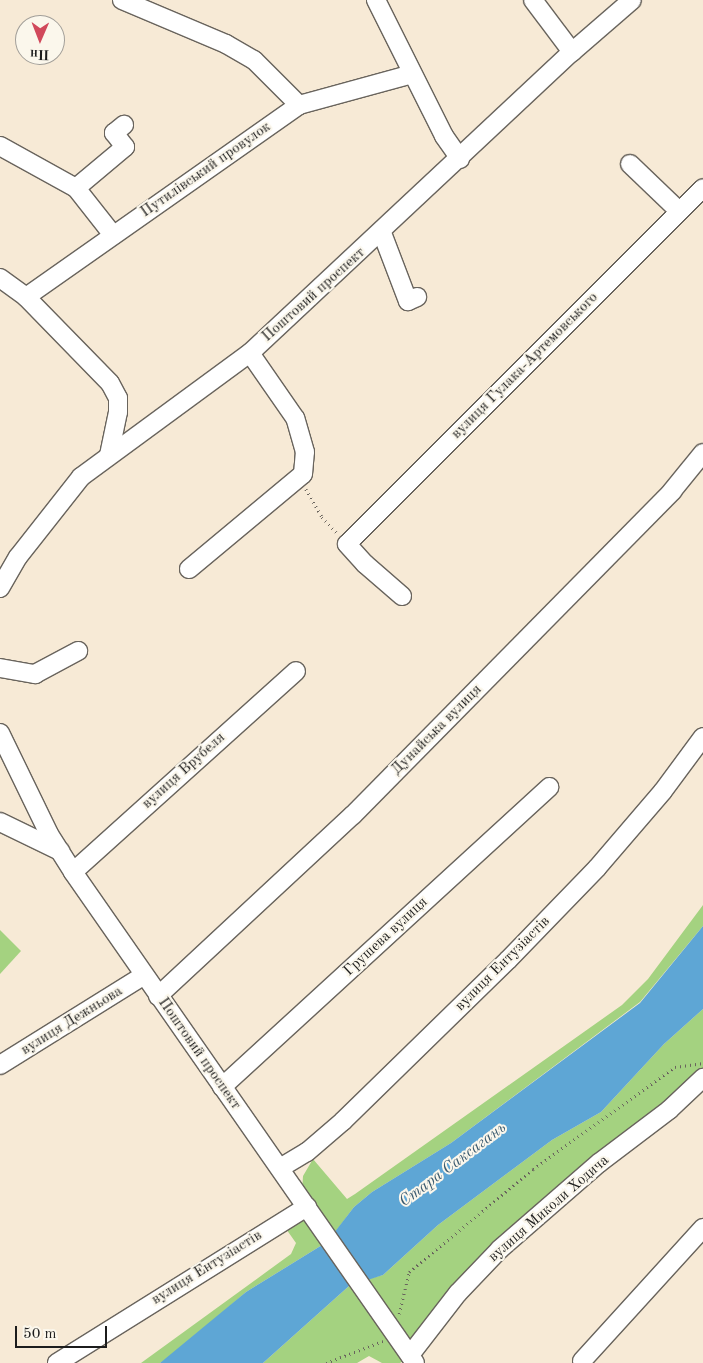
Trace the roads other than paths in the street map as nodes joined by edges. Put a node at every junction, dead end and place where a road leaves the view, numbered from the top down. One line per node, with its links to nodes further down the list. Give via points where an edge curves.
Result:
1 (122, 0): 7 (street, via 226,44 254,60)
2 (376, 0): 6 (street)
3 (533, 0): 5 (street)
4 (632, 0): 5 (street, Поштовий проспект)
5 (572, 52): 10 (street, Поштовий проспект)
6 (412, 74): 7 (street, Путилівський провулок); 10 (street)
7 (299, 105): 16 (street, Путилівський провулок)
8 (124, 124): 12 (street, via 114,133 125,147)
9 (0, 146): 12 (street)
10 (460, 159): 15 (street, Поштовий проспект)
11 (630, 164): 14 (street)
12 (76, 188): 16 (street)
13 (703, 188): 14 (street, вулиця Гулака-Артемовського)
14 (679, 212): 25 (street, вулиця Гулака-Артемовського, via 347,544)
15 (382, 233): 19 (street, via 408,300); 20 (street, Поштовий проспект)
16 (113, 235): 18 (street, Путилівський провулок)
17 (3, 286): 18 (street)
18 (26, 297): 22 (street, via 110,383 118,398)
19 (417, 297)
20 (250, 354): 22 (street, Поштовий проспект); 23 (street, via 295,418 305,452 303,474)
21 (703, 453): 36 (street, Дунайська вулиця, via 659,505 353,815)
22 (109, 455): 24 (street, Поштовий проспект, via 81,478 18,557)
23 (190, 569)
24 (0, 588)
25 (402, 596)
26 (78, 651): 27 (street, via 35,674)
27 (0, 668)
28 (296, 671): 34 (street, вулиця Врубеля)
29 (703, 736): 40 (street, вулиця Ентузіастів, via 663,791 591,876 343,1121 307,1152)
30 (1, 740): 33 (street, Поштовий проспект)
31 (549, 787): 39 (street, Грушева вулиця)
32 (0, 822): 33 (street)
33 (60, 851): 34 (street, Поштовий проспект)
34 (73, 872): 35 (street, Поштовий проспект)
35 (143, 976): 36 (street, Поштовий проспект); 37 (street, вулиця Дежньова)
36 (158, 996): 39 (street, Поштовий проспект)
37 (0, 1065)
38 (703, 1078): 43 (street, вулиця Миколи Ходича, via 669,1110 599,1163 500,1249 458,1293)
39 (222, 1087): 40 (street, Поштовий проспект)
40 (280, 1168): 41 (street, Поштовий проспект)
41 (307, 1207): 43 (street, Поштовий проспект); 45 (street, вулиця Ентузіастів)
42 (703, 1228): 44 (street)
43 (413, 1359)
44 (582, 1362)
45 (57, 1363)

